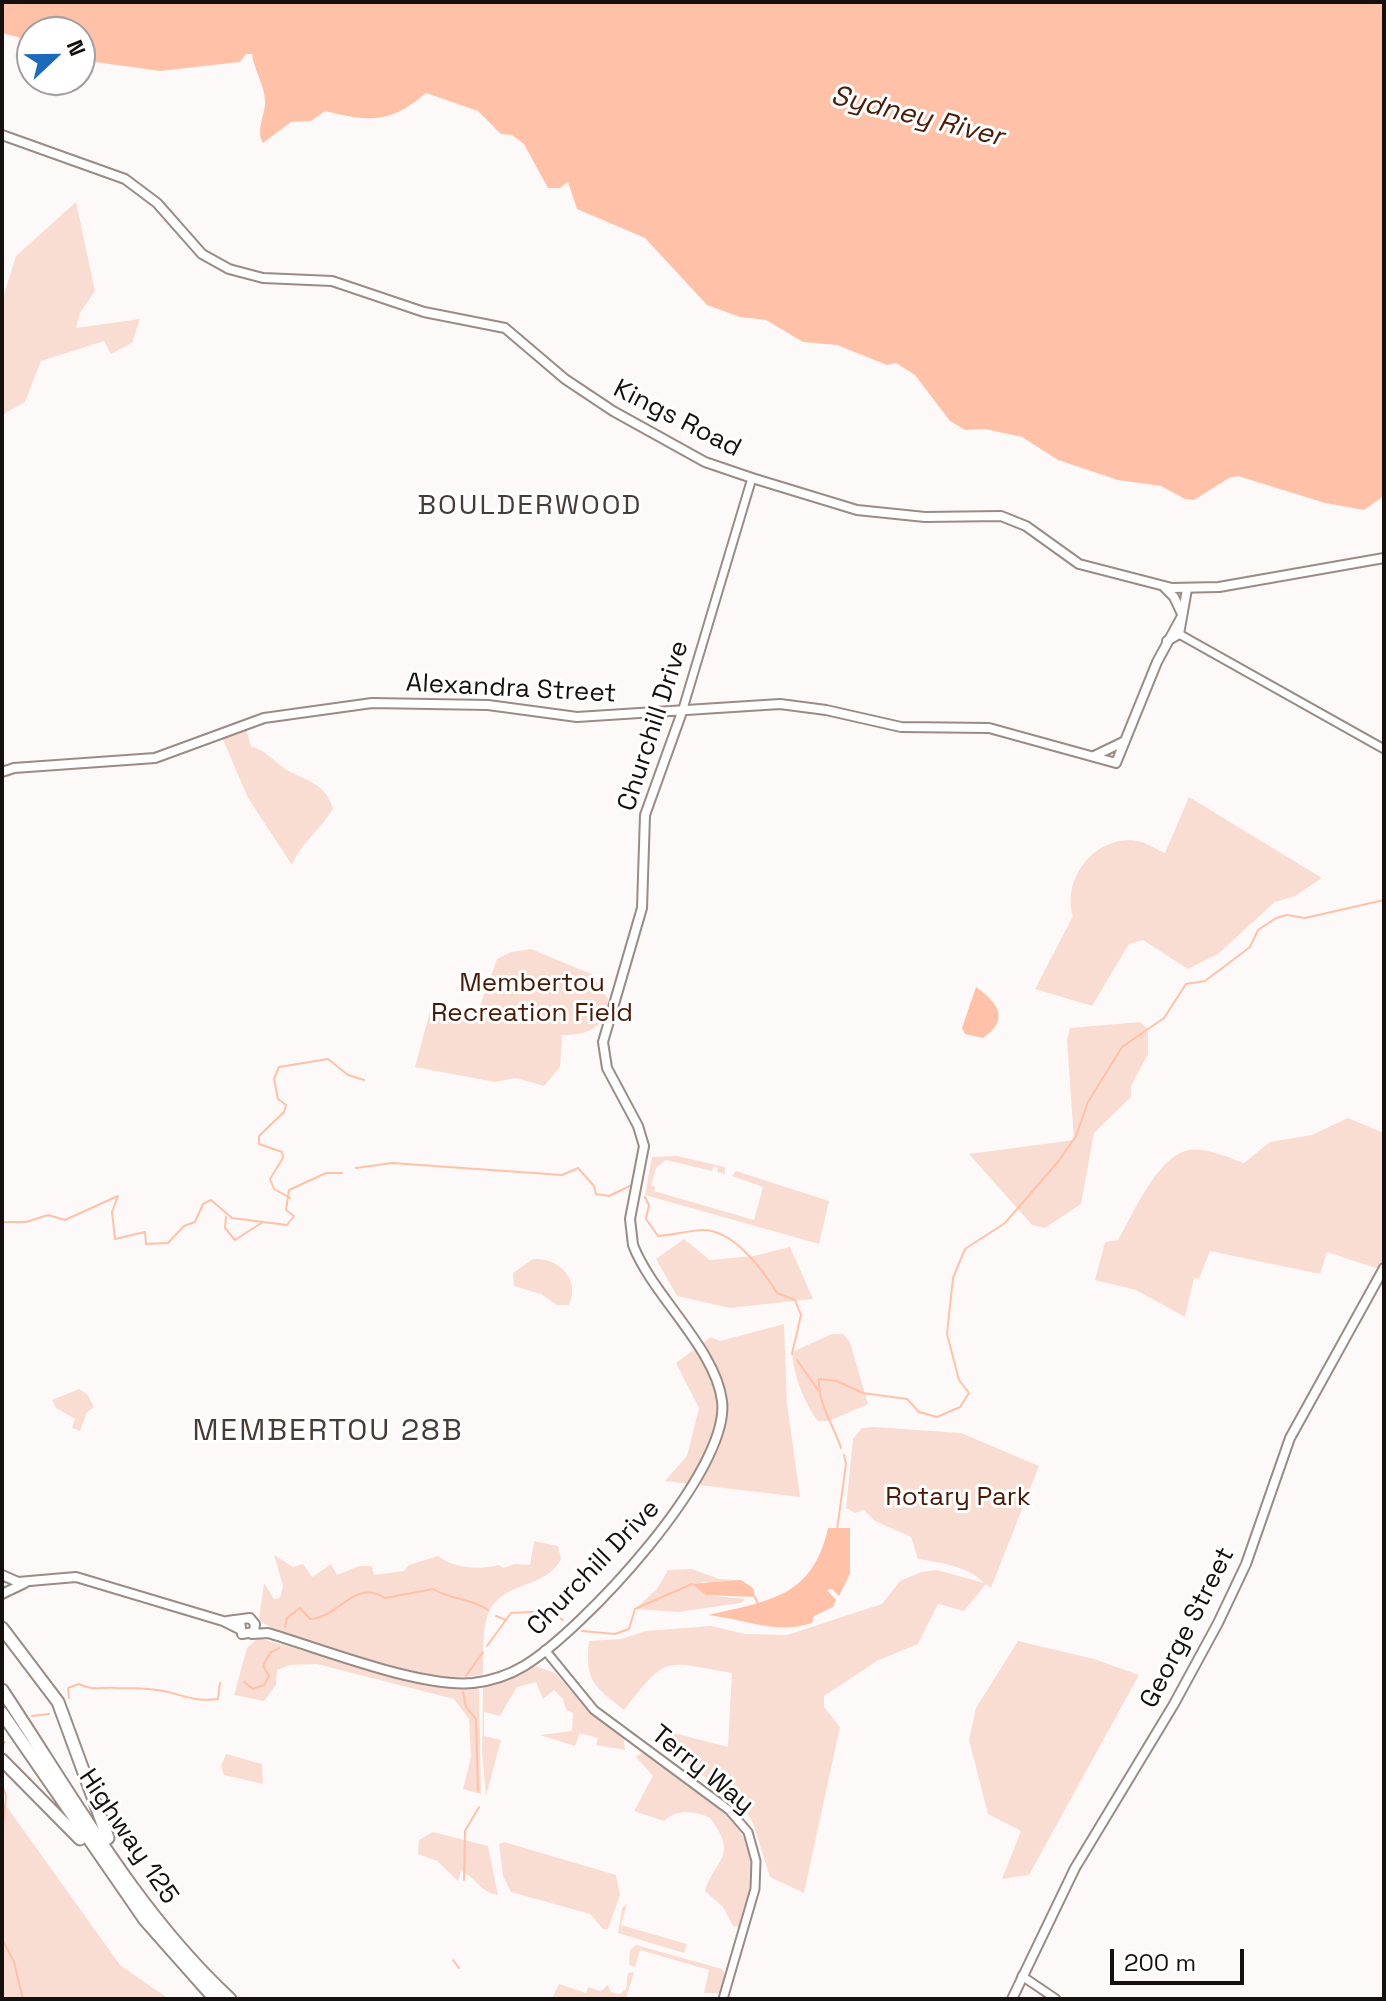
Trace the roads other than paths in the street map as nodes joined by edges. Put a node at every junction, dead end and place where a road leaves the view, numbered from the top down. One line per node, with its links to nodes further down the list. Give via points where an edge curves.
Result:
1 (2, 135): 2 (main road, Kings Road, via 125,179 157,203 202,254 229,269 263,278 332,281 420,310 505,328 613,411 705,462)
2 (752, 478): 4 (main road, Kings Road, via 857,510 925,517 1001,516 1026,526 1079,564); 9 (street, Churchill Drive)
3 (1384, 558): 5 (main road, Kings Road)
4 (1163, 586): 5 (main road, Kings Road); 6 (main road)
5 (1187, 589): 6 (main road)
6 (1182, 615): 7 (main road); 8 (main road)
7 (1179, 634): 8 (main road); 10 (street)
8 (1167, 641): 9 (main road, Alexandra Street, via 1126,741 1093,756 989,728 897,727 801,706)
9 (682, 712): 11 (main road, Alexandra Street, via 577,717 488,705 348,705 264,718 155,758); 21 (main road, Churchill Drive, via 645,815 642,908 606,1026 603,1053 644,1146 630,1219 633,1245 713,1373 722,1421 714,1447 668,1524)
10 (1384, 749)
11 (2, 772)
12 (1384, 1268): 26 (main road, George Street, via 1290,1438 1246,1564 1218,1623 1075,1868)
13 (2, 1576): 14 (main road, via 18,1582); 15 (main road)
14 (37, 1579): 15 (main road); 17 (main road, via 80,1578)
15 (2, 1595)
16 (255, 1624): 17 (main road, via 247,1618); 19 (main road, Churchill Drive); 20 (main road)
17 (239, 1625): 20 (main road, via 244,1635)
18 (2, 1628): 25 (highway, via 58,1702)
19 (268, 1633): 20 (main road, Churchill Drive); 21 (main road, Churchill Drive, via 455,1683 505,1675)
20 (252, 1634)
21 (545, 1650): 29 (street, Terry Way, via 594,1710 729,1810 748,1832 756,1861 755,1889)
22 (2, 1690): 25 (highway, Highway 125)
23 (2, 1713): 25 (highway, Highway 125)
24 (2, 1760): 25 (highway)
25 (129, 1890): 27 (highway, Highway 125, via 168,1949); 28 (highway, Highway 125)
26 (1022, 1976): 30 (main road, George Street); 31 (street)
27 (215, 1999)
28 (230, 1999)
29 (723, 1999)
30 (1012, 1999)
31 (1056, 1999)

